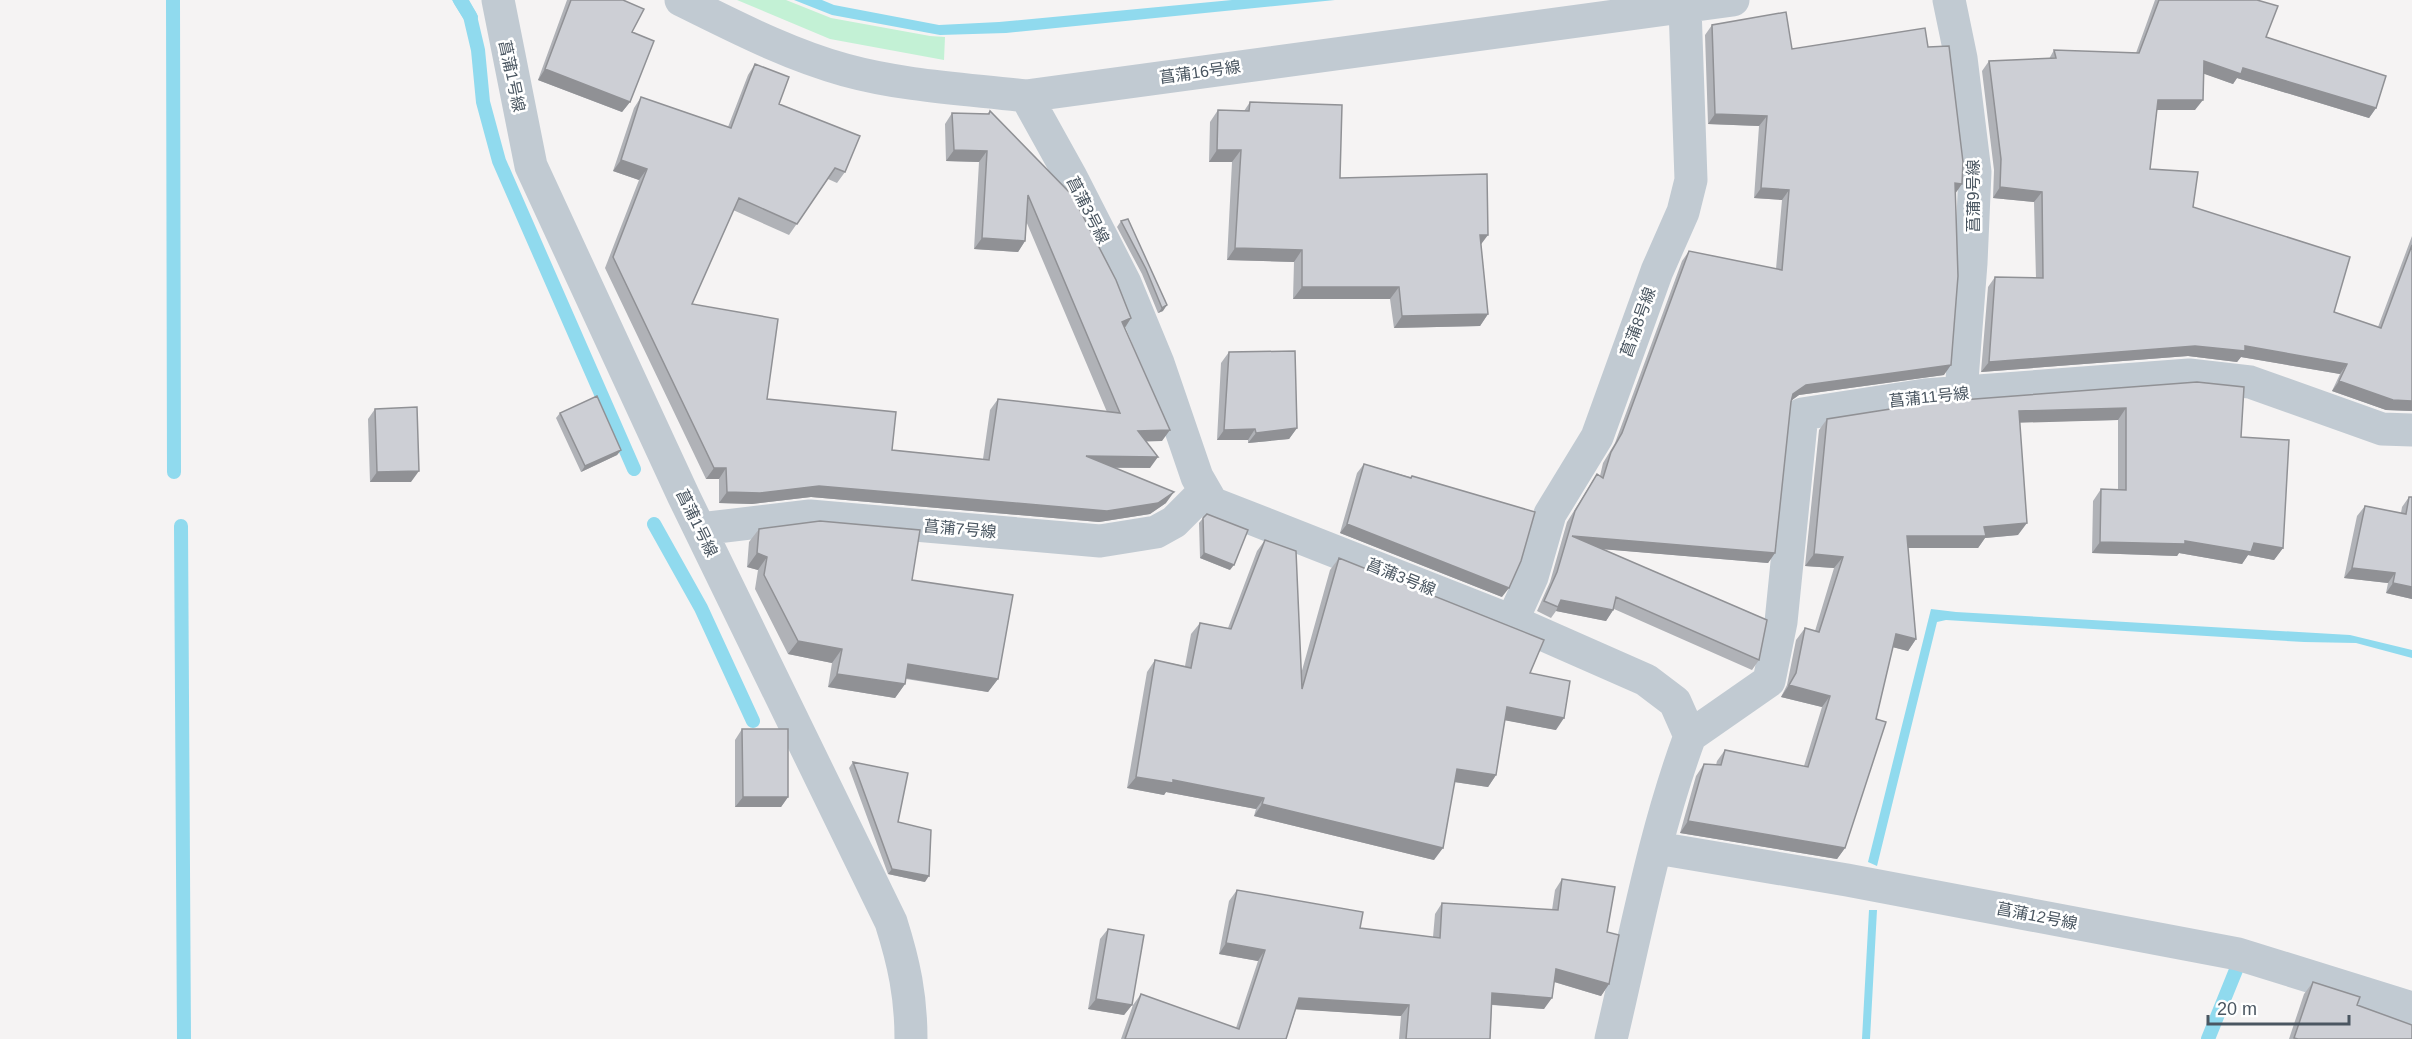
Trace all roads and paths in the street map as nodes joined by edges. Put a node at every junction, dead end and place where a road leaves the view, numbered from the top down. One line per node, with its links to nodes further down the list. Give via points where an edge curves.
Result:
1 (498, 0): 10 (street, 菖蒲1号線, via 531,166)
2 (681, 0): 6 (street, 菖蒲16号線, via 785,50 846,70 913,83)
3 (1733, 0): 5 (street, 菖蒲16号線)
4 (1949, 0): 7 (street, 菖蒲9号線, via 1961,57 1975,172)
5 (1685, 7): 6 (street, 菖蒲16号線); 11 (street, 菖蒲8号線, via 1691,180 1683,212 1657,271 1597,437 1550,514 1532,577)
6 (1026, 96): 9 (street, 菖蒲3号線, via 1125,282)
7 (1961, 393): 8 (street, 菖蒲11号線, via 2189,375 2250,382 2382,429); 12 (street, 菖蒲11号線, via 1802,414 1781,622 1769,681)
8 (2412, 430)
9 (1205, 491): 10 (street, 菖蒲7号線, via 1174,522 1156,532 1100,541 810,516); 11 (street, 菖蒲3号線, via 1212,503)
10 (700, 529): 15 (street, 菖蒲1号線, via 891,922 909,988)
11 (1512, 621): 12 (street, 菖蒲3号線, via 1646,680 1675,702)
12 (1690, 736): 13 (street)
13 (1657, 848): 14 (street, 菖蒲12号線, via 2238,954); 16 (street)
14 (2412, 1008)
15 (911, 1039)
16 (1611, 1039)

